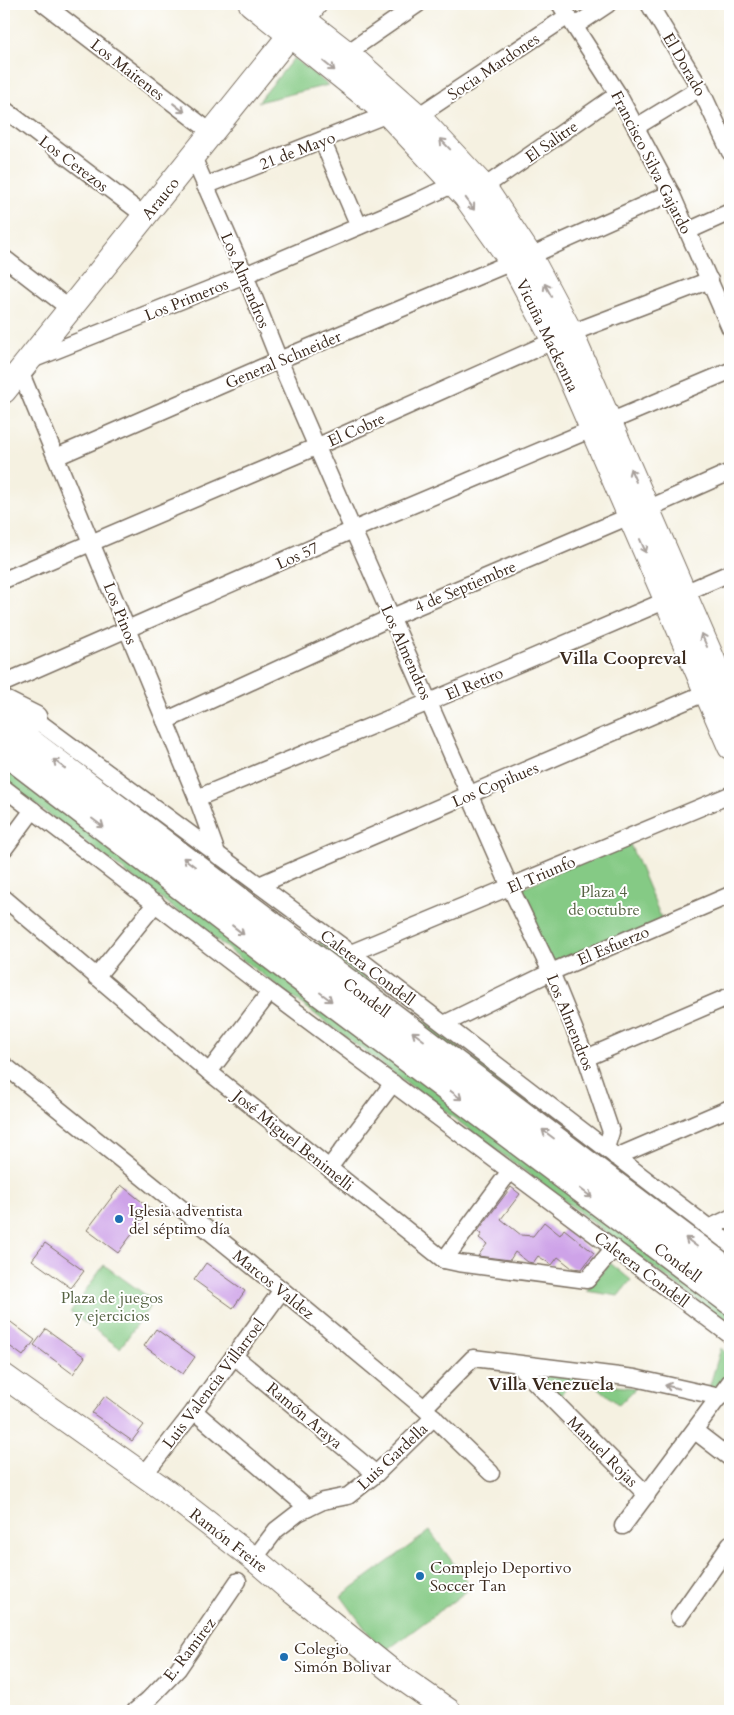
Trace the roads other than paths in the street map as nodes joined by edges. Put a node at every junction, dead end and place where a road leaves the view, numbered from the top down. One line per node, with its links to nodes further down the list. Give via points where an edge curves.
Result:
1 (44, 4): 16 (street, Los Maitenes, one-way to 16)
2 (250, 4): 8 (main road, Vicuña Mackenna)
3 (284, 4): 8 (main road, Vicuña Mackenna)
4 (418, 4): 9 (street)
5 (608, 4): 7 (street, Socia Mardones)
6 (650, 4): 10 (street, El Dorado)
7 (567, 15): 11 (street, Francisco Silva Gajardo); 14 (street, Socia Mardones)
8 (303, 19): 9 (main road, Vicuña Mackenna); 13 (main road, Vicuña Mackenna, one-way to 13); 16 (main road, Arauco)
9 (347, 53): 14 (main road, Vicuña Mackenna)
10 (700, 88): 15 (street); 18 (street, El Dorado)
11 (618, 94): 15 (street, Francisco Silva Gajardo); 22 (street, El Salitre)
12 (4, 109): 25 (street, Los Cerezos)
13 (388, 114): 17 (street, 21 de Mayo); 20 (main road, Vicuña Mackenna)
14 (418, 116): 22 (main road, Vicuña Mackenna, one-way to 14)
15 (636, 127): 23 (street, Francisco Silva Gajardo)
16 (212, 134): 19 (main road, Arauco)
17 (322, 140): 21 (street, 21 de Mayo); 26 (street)
18 (730, 152)
19 (193, 157): 21 (street, Los Almendros); 25 (main road, Arauco)
20 (454, 184): 26 (street, Los Primeros); 29 (main road, Vicuña Mackenna, one-way to 29)
21 (205, 186): 30 (street, Los Almendros)
22 (484, 187): 29 (main road, Vicuña Mackenna)
23 (671, 193): 27 (street, Francisco Silva Gajardo); 29 (street, General Schneider)
24 (730, 212): 27 (street)
25 (145, 216): 32 (main road, Arauco)
26 (359, 226): 30 (street, Los Primeros)
27 (688, 231): 31 (street, Francisco Silva Gajardo)
28 (4, 258): 32 (street)
29 (521, 259): 34 (main road, Vicuña Mackenna); 35 (street, General Schneider)
30 (245, 275): 35 (street, Los Almendros); 36 (street, Los Primeros)
31 (710, 280): 33 (street, Francisco Silva Gajardo); 34 (street, El Cobre)
32 (70, 308): 36 (main road, Arauco)
33 (730, 328)
34 (562, 337): 39 (main road, Vicuña Mackenna); 40 (street, El Cobre)
35 (280, 360): 40 (street, Los Almendros); 41 (street, General Schneider)
36 (23, 367): 38 (main road, Arauco); 41 (street, Los Pinos)
37 (730, 371): 39 (street, Los 57)
38 (4, 391)
39 (601, 425): 43 (main road, Vicuña Mackenna); 44 (street, Los 57)
40 (318, 446): 44 (street, Los Almendros); 45 (street, El Cobre)
41 (56, 457): 45 (street, Los Pinos)
42 (730, 472): 43 (street, 4 de Septiembre)
43 (639, 512): 48 (main road, Vicuña Mackenna); 49 (street, 4 de Septiembre)
44 (353, 530): 49 (street, Los Almendros); 50 (street, Los 57)
45 (92, 542): 47 (street, El Cobre); 50 (street, Los Pinos)
46 (730, 573): 48 (street, El Retiro)
47 (4, 580)
48 (675, 597): 52 (main road, Vicuña Mackenna); 54 (street, El Retiro)
49 (392, 617): 54 (street, Los Almendros); 57 (street, 4 de Septiembre)
50 (128, 630): 51 (street, Los 57); 57 (street, Los Pinos)
51 (4, 683)
52 (723, 690): 59 (main road, Vicuña Mackenna); 63 (street, Los Copihues)
53 (4, 693): 56 (street, Caletera Condell)
54 (429, 702): 63 (street, Los Almendros); 64 (street, El Retiro)
55 (4, 704): 56 (main road)
56 (34, 719): 67 (street, Caletera Condell)
57 (165, 721): 64 (street, Los Pinos)
58 (4, 722): 92 (main road, Condell, one-way to 58)
59 (730, 747)
60 (4, 751): 94 (main road, Condell, one-way to 94)
61 (4, 788): 65 (street, Caletera Condell)
62 (730, 795): 69 (street, El Triunfo)
63 (470, 796): 68 (street, Los Copihues); 69 (street, Los Almendros)
64 (197, 798): 67 (street, Los Pinos)
65 (33, 810): 66 (street); 72 (street, Caletera Condell)
66 (4, 849)
67 (218, 856): 68 (street, Caletera Condell)
68 (259, 885): 73 (street, Caletera Condell)
69 (510, 887): 73 (street, El Triunfo); 74 (street, Los Almendros)
70 (730, 895): 74 (street, El Esfuerzo)
71 (4, 898): 75 (street, José Miguel Benimelli)
72 (156, 903): 75 (street); 76 (street, Caletera Condell)
73 (351, 953): 78 (street, Caletera Condell)
74 (551, 972): 78 (street, El Esfuerzo); 79 (street, Los Almendros)
75 (96, 977): 81 (street, José Miguel Benimelli)
76 (270, 992): 81 (street); 82 (street, Caletera Condell)
77 (730, 996): 79 (street)
78 (444, 1024): 84 (street, Caletera Condell)
79 (586, 1058): 84 (street, Los Almendros, via 611,1132)
80 (4, 1065): 93 (street, Marcos Valdez)
81 (209, 1072): 85 (street, José Miguel Benimelli)
82 (394, 1083): 85 (street); 86 (street, Caletera Condell)
83 (730, 1108): 84 (street)
84 (611, 1153): 88 (street, Caletera Condell)
85 (329, 1168): 91 (street, José Miguel Benimelli)
86 (510, 1171): 90 (street, Caletera Condell); 91 (street)
87 (730, 1218): 88 (street)
88 (709, 1228): 89 (street, Caletera Condell)
89 (730, 1244)
90 (614, 1248): 91 (street, José Miguel Benimelli, via 587,1280); 95 (street, Caletera Condell)
91 (444, 1260)
92 (730, 1272)
93 (282, 1290): 96 (street, Luis Valencia Villarroel); 102 (street, Marcos Valdez)
94 (730, 1301)
95 (730, 1335)
96 (234, 1356): 101 (street, Luis Valencia Villarroel); 106 (street, Ramón Araya)
97 (517, 1364): 100 (street, one-way to 97, via 634,1378); 102 (street, Luis Gardella, via 473,1358); 108 (street, Manuel Rojas)
98 (4, 1376): 107 (main road, Ramón Freire)
99 (730, 1382): 100 (street)
100 (720, 1397): 103 (street)
101 (194, 1410): 107 (street, Luis Valencia Villarroel); 109 (street)
102 (429, 1412): 105 (street, Marcos Valdez); 106 (street, Luis Gardella)
103 (695, 1431): 104 (street); 108 (street)
104 (730, 1458)
105 (492, 1473)
106 (376, 1474): 109 (street, Luis Gardella, via 348,1496)
107 (144, 1476): 112 (main road, Ramón Freire)
108 (647, 1495): 110 (street)
109 (308, 1508): 112 (street, Luis Gardella, via 276,1530)
110 (623, 1526)
111 (730, 1544): 114 (street)
112 (254, 1559): 116 (main road, Ramón Freire, via 389,1669)
113 (238, 1582): 115 (street, E. Ramirez, via 178,1669)
114 (679, 1617)
115 (135, 1711)
116 (449, 1711)

